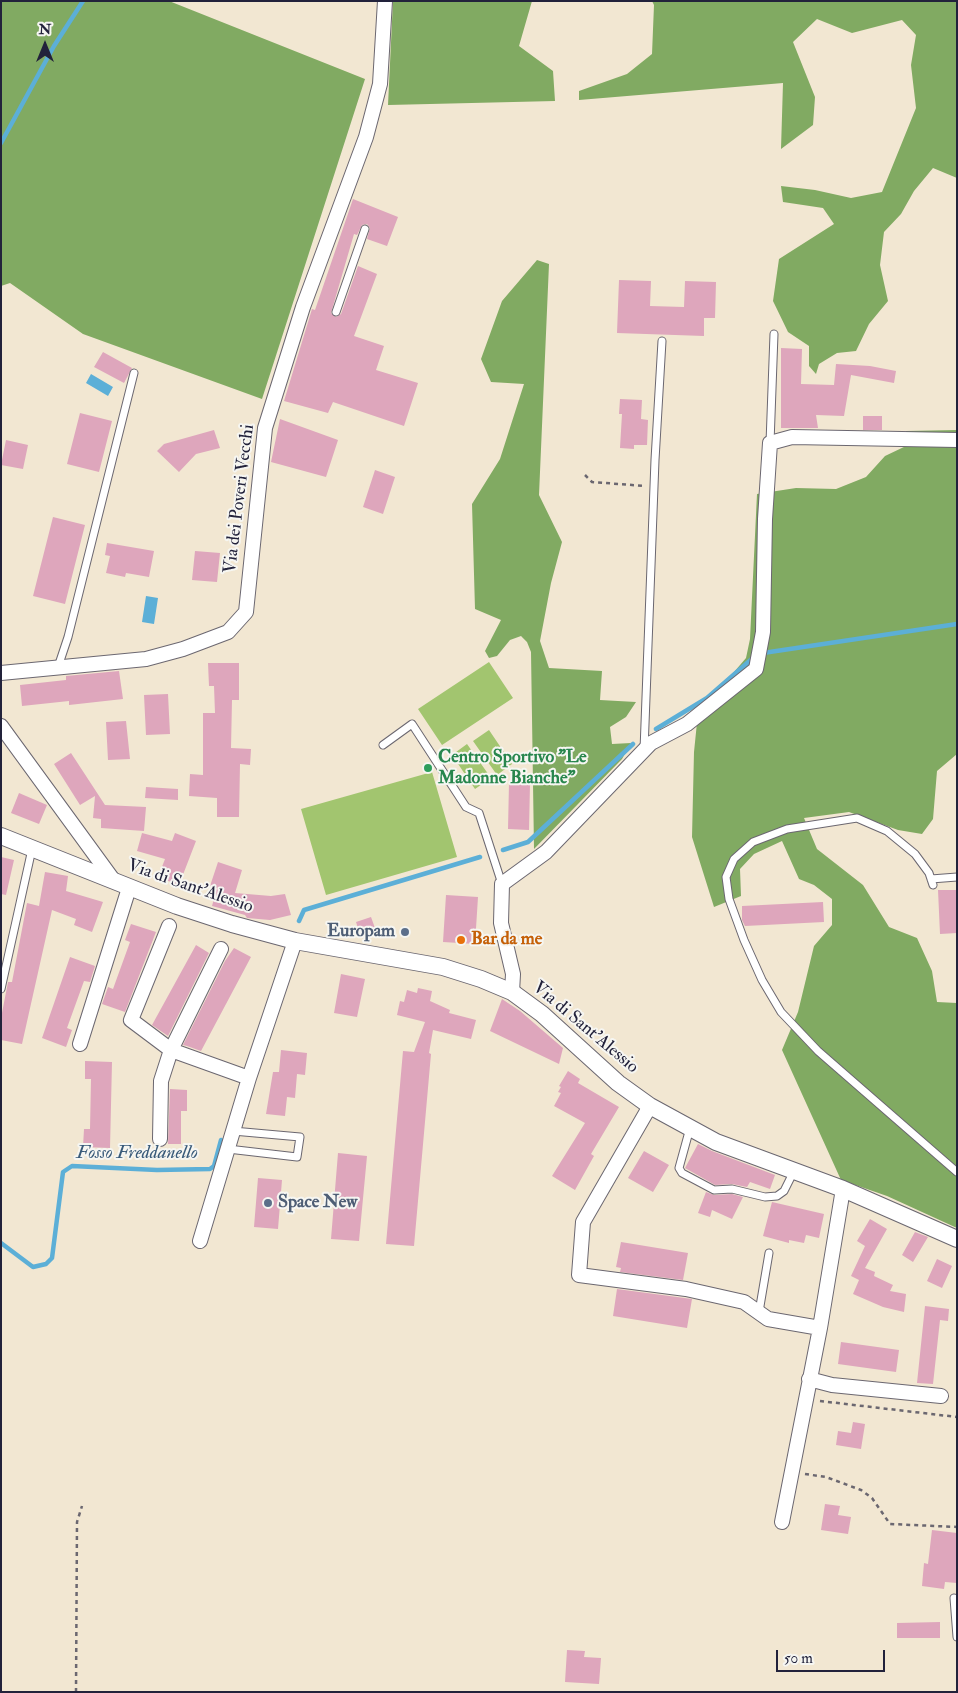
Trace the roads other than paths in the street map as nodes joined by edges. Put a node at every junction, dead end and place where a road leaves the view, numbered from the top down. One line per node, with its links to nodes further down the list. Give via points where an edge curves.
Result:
1 (385, 1): 9 (street, Via dei Poveri Vecchi, via 380,84 371,119 303,307 265,428 246,612 228,632 183,649 146,659)
2 (365, 229): 3 (lane)
3 (336, 312)
4 (774, 334): 8 (lane)
5 (662, 341): 13 (lane)
6 (134, 373): 9 (lane)
7 (957, 440): 8 (street, via 792,437)
8 (770, 443): 13 (street, via 763,632 756,669 688,724)
9 (58, 667): 10 (street, Via dei Poveri Vecchi)
10 (1, 673)
11 (1, 726): 17 (street)
12 (383, 745): 18 (lane, via 412,724 466,807 479,813)
13 (644, 750): 18 (street, via 546,852)
14 (1, 836): 15 (street, Via di Sant'Alessio)
15 (32, 848): 17 (street, Via di Sant'Alessio); 23 (lane)
16 (957, 877): 34 (lane, via 932,882 915,854 887,832 857,818 787,829 754,842 734,859 726,877 728,899 744,940 781,1012 818,1051)
17 (114, 881): 19 (street, Via di Sant'Alessio)
18 (502, 884): 24 (street, via 501,923 513,974)
19 (129, 888): 21 (street, Via di Sant'Alessio, via 232,924); 25 (street)
20 (169, 926): 26 (street, via 131,1020)
21 (294, 941): 24 (street, Via di Sant'Alessio, via 443,967); 27 (street)
22 (221, 949): 26 (street)
23 (1, 989)
24 (512, 992): 28 (street, Via di Sant'Alessio, via 542,1014 618,1083)
25 (80, 1044)
26 (171, 1050): 27 (street); 31 (street, via 161,1082)
27 (250, 1078): 30 (street)
28 (650, 1106): 29 (street, Via di Sant'Alessio); 39 (street, via 583,1222 579,1275 686,1289 744,1302)
29 (691, 1128): 33 (street, Via di Sant'Alessio, via 716,1142); 33 (lane, via 679,1168 682,1173 714,1190 732,1189 765,1197 777,1196 784,1191)
30 (233, 1130): 32 (street); 32 (lane, via 300,1137 297,1157)
31 (160, 1139)
32 (228, 1149): 37 (street)
33 (794, 1170): 35 (street, Via di Sant'Alessio)
34 (957, 1172)
35 (843, 1189): 36 (street, Via di Sant'Alessio); 40 (street)
36 (957, 1239)
37 (200, 1241)
38 (769, 1253): 39 (lane)
39 (759, 1312): 40 (street, via 768,1319)
40 (820, 1328): 41 (street)
41 (809, 1379): 42 (street, via 832,1385); 43 (street)
42 (941, 1396)
43 (782, 1522)
44 (954, 1598): 45 (lane)
45 (957, 1637)

